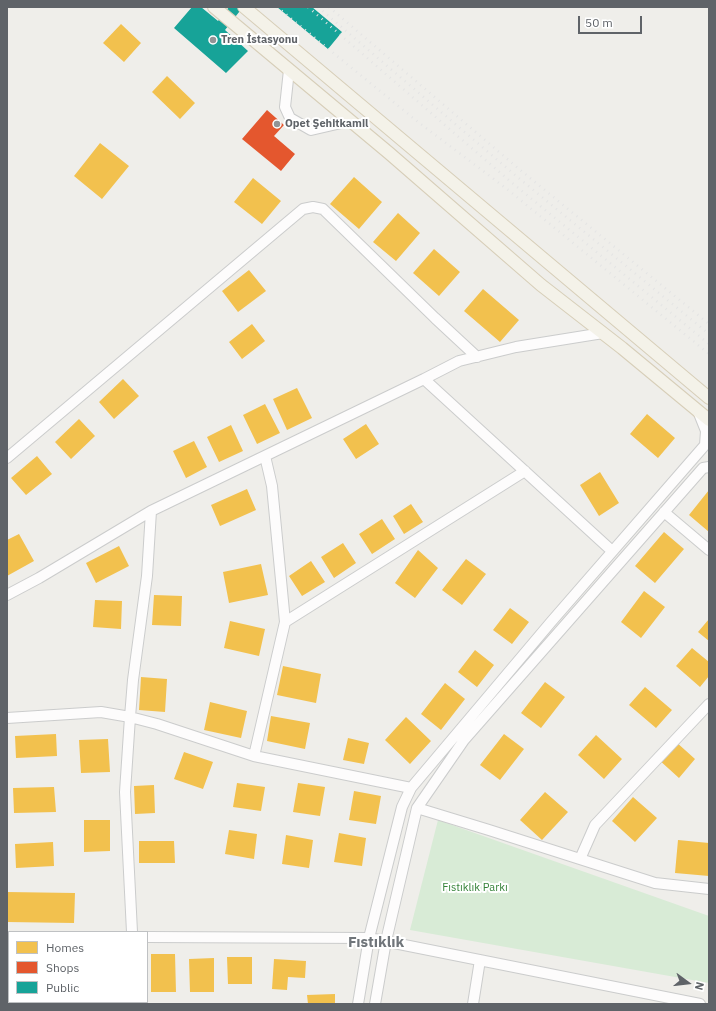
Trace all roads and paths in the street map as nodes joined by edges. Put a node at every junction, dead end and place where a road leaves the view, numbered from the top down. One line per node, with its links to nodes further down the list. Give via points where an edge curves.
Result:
1 (214, 7): 3 (main road)
2 (244, 7): 8 (main road)
3 (289, 70): 4 (main road); 4 (street, via 286,107 290,118 311,130)
4 (350, 121): 5 (main road, via 541,285)
5 (603, 333): 6 (street, via 516,347); 9 (main road)
6 (477, 357): 7 (street, via 459,362); 12 (street, via 323,210 313,207 303,209)
7 (424, 379): 11 (street); 14 (street)
8 (709, 398)
9 (697, 410): 10 (main road); 18 (street, via 706,431 705,445)
10 (709, 420)
11 (265, 456): 15 (street); 20 (street, via 272,486)
12 (7, 458)
13 (709, 467): 16 (street, via 703,468)
14 (525, 472): 18 (street); 20 (street)
15 (151, 510): 19 (street); 22 (street, via 147,576)
16 (664, 512): 17 (street); 26 (street, via 464,740)
17 (709, 550)
18 (612, 551): 25 (street)
19 (7, 595)
20 (285, 622): 24 (street)
21 (709, 704): 27 (street, via 595,825)
22 (130, 717): 23 (street, via 101,712); 24 (street); 29 (street, via 125,792)
23 (7, 718)
24 (254, 756): 25 (street)
25 (411, 788): 31 (street, via 402,807)
26 (417, 808): 27 (street); 32 (street)
27 (580, 859): 28 (street, via 654,883)
28 (709, 889)
29 (132, 931)
30 (148, 937): 31 (street)
31 (369, 938): 32 (street); 34 (street)
32 (386, 941): 33 (street); 35 (street)
33 (480, 960): 36 (street); 37 (street)
34 (358, 1004)
35 (375, 1004)
36 (473, 1004)
37 (700, 1004)

